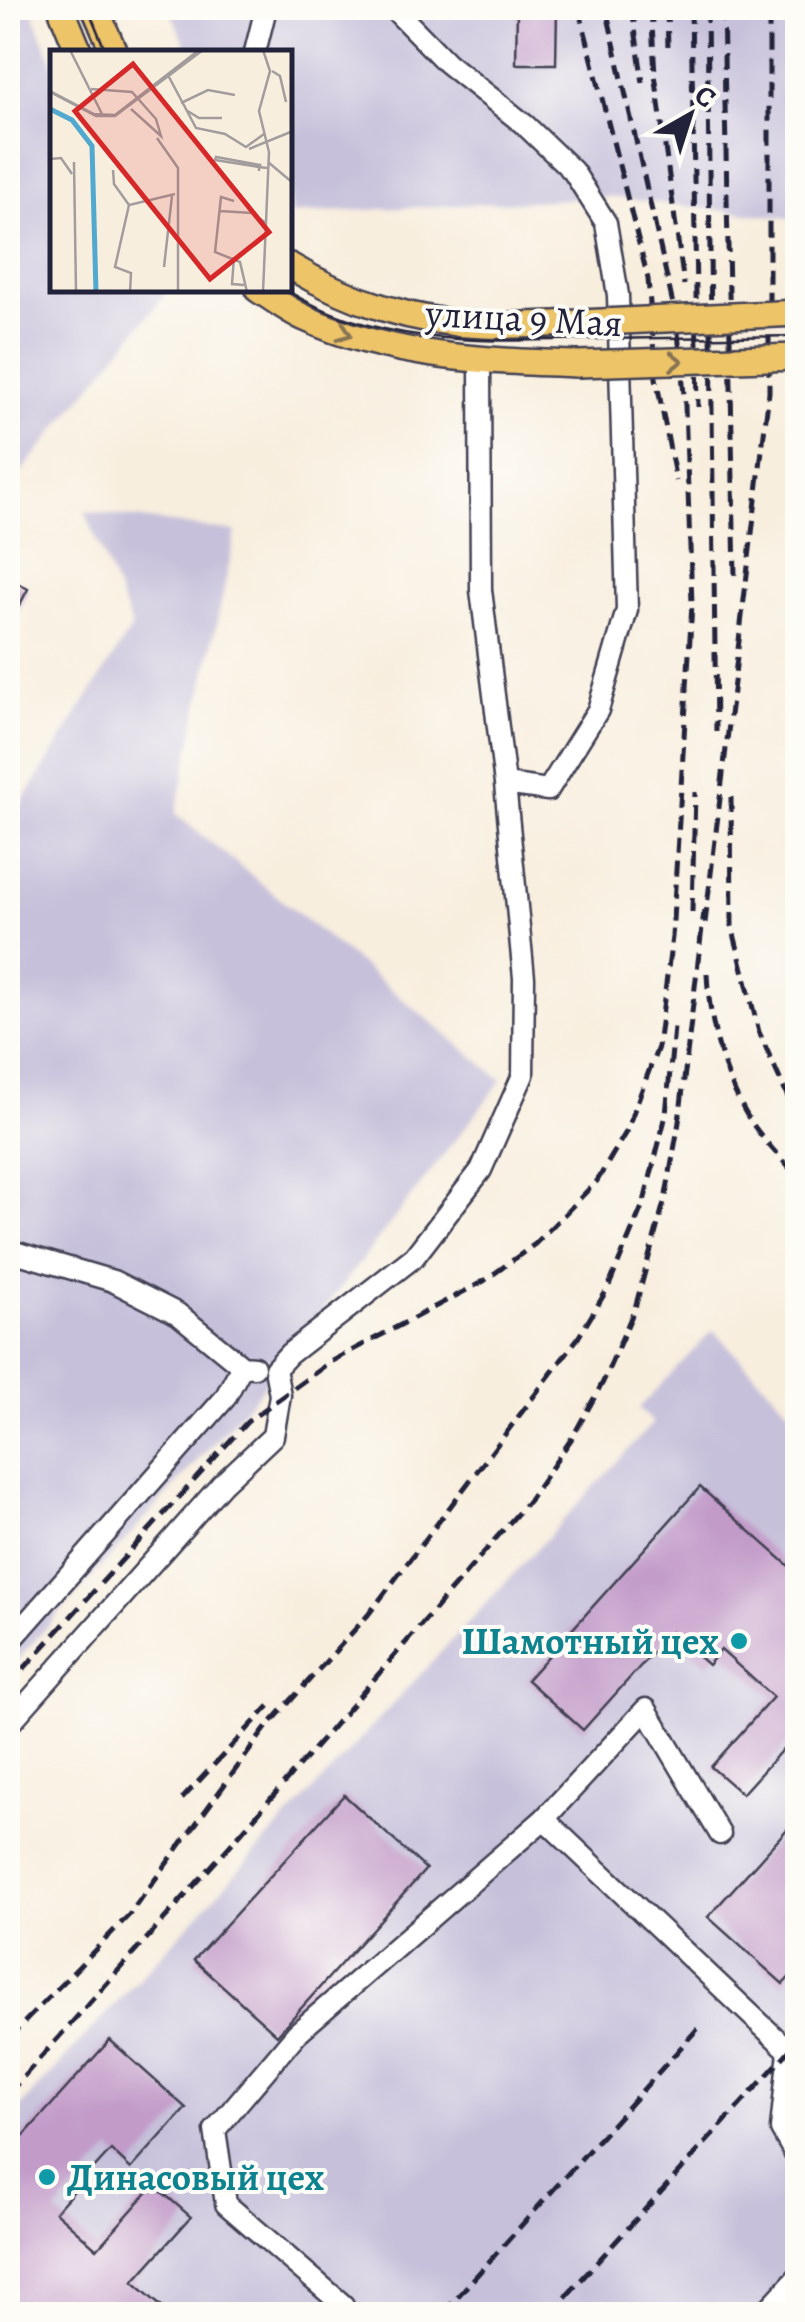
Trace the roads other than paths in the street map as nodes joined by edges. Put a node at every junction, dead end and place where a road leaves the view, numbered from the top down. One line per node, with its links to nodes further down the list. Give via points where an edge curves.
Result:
1 (60, 8): 5 (main road)
2 (95, 8): 6 (main road)
3 (266, 8): 7 (street)
4 (393, 8): 13 (street, via 572,171 606,222 618,295 627,610 598,710 548,790)
5 (78, 50)
6 (113, 50)
7 (256, 50)
8 (292, 267): 10 (main road, улица 9 Мая, bridge, via 388,311 482,326)
9 (262, 292): 12 (main road, улица 9 Мая, one-way to 12, via 303,318 373,344)
10 (798, 313)
11 (798, 357): 12 (main road, улица 9 Мая, one-way to 11, bridge)
12 (480, 361): 13 (street, via 481,590)
13 (505, 784): 16 (street, via 524,978 523,1075 481,1170 414,1257)
14 (8, 1250): 15 (street, via 113,1282 178,1314)
15 (242, 1366): 16 (street); 17 (street, via 225,1398)
16 (274, 1368): 18 (street, via 280,1395 273,1436 222,1484)
17 (8, 1644)
18 (8, 1725)
19 (544, 1819): 20 (street, via 646,1709); 21 (street, via 789,2051 781,2129); 23 (street, via 297,2033 214,2130 226,2204)
20 (720, 1834)
21 (798, 2158)
22 (798, 2276): 24 (street)
23 (341, 2312)
24 (764, 2314)

